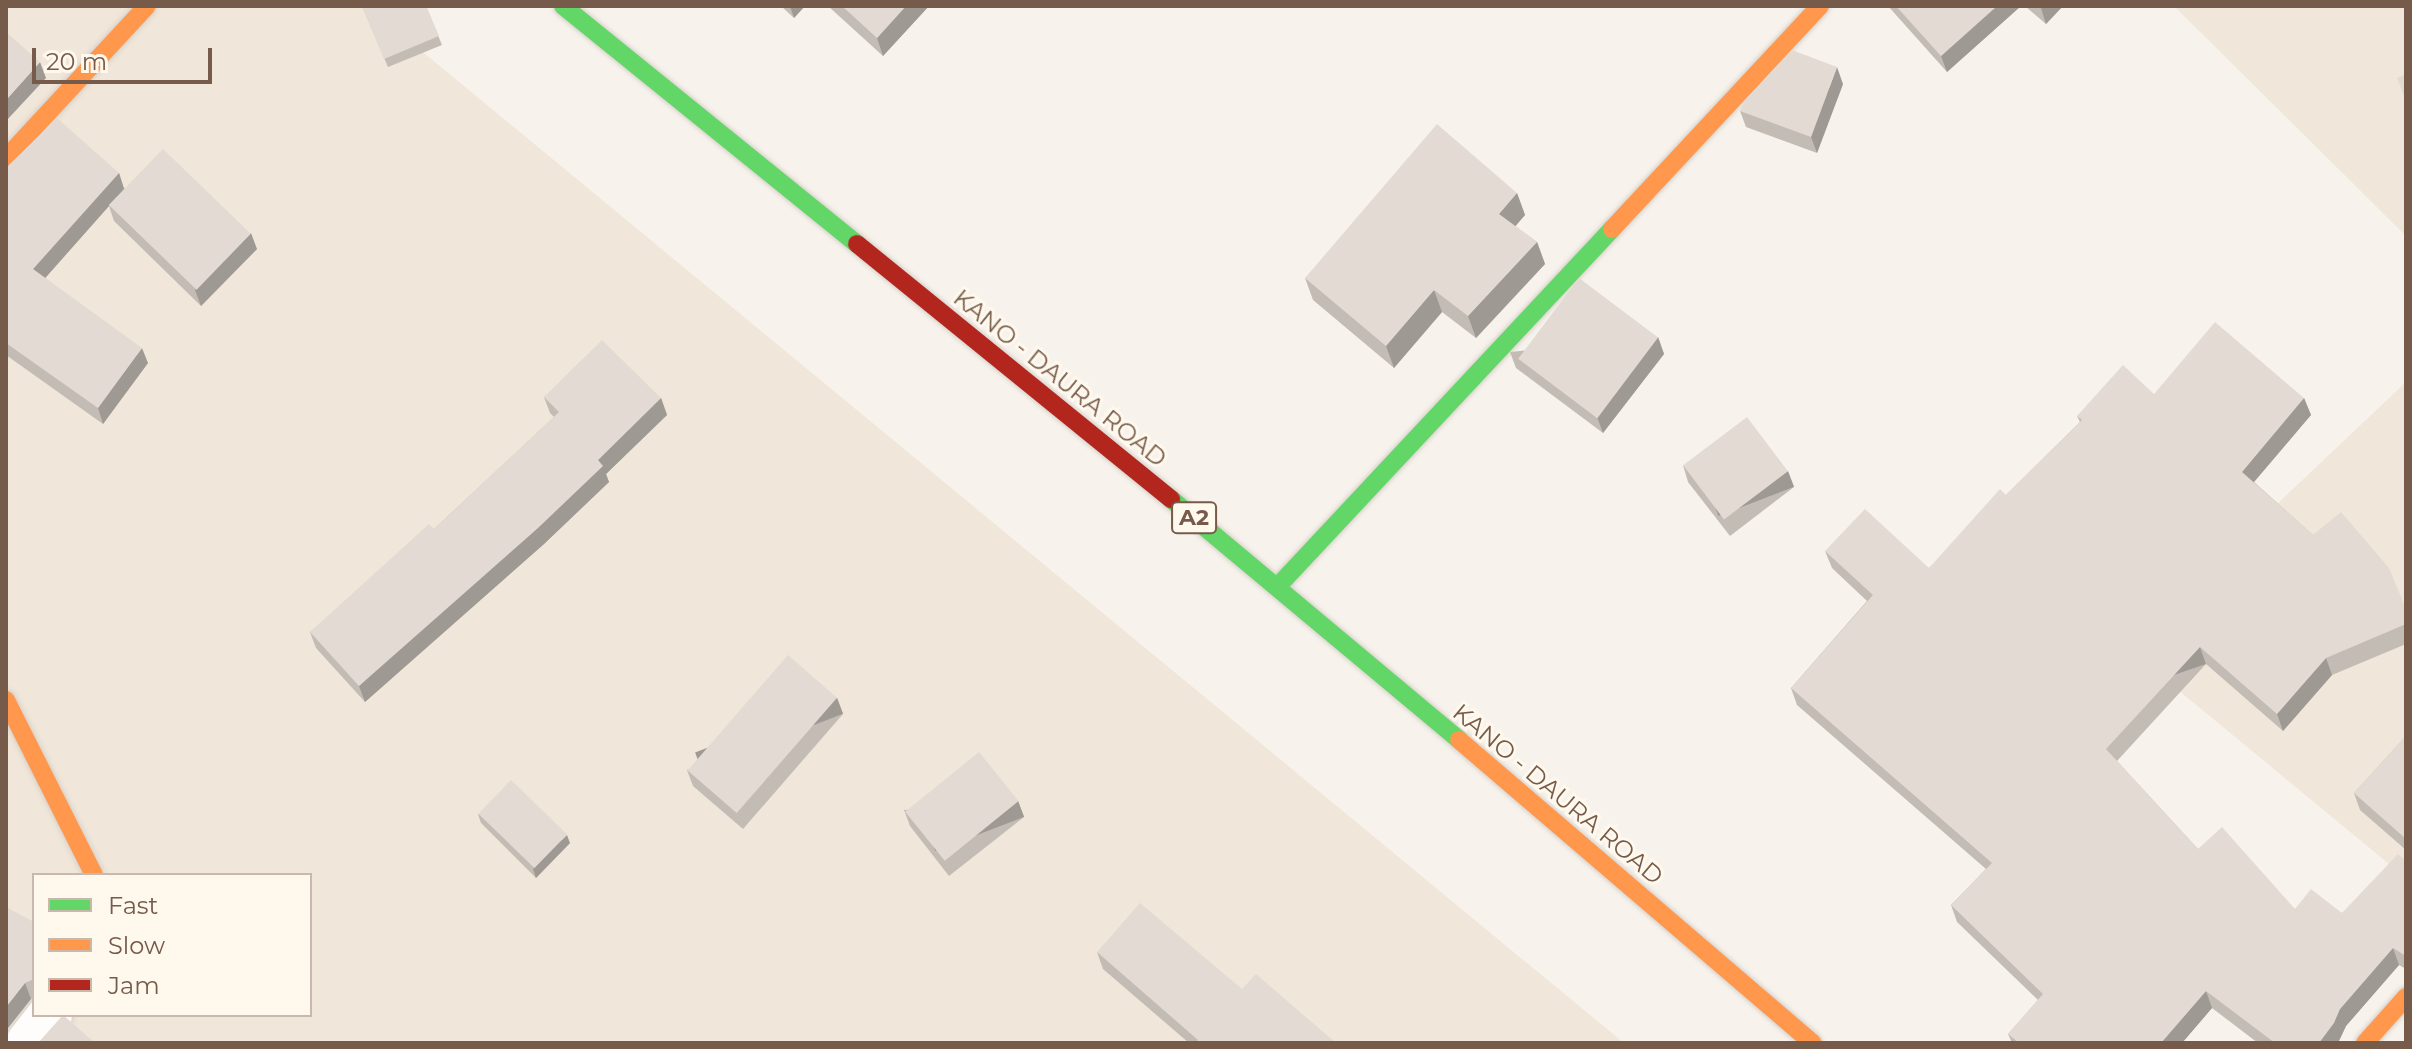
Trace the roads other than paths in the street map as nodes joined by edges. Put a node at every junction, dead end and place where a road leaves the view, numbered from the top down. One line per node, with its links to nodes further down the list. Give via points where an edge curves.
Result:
1 (147, 6): 4 (main road)
2 (563, 6): 5 (main road, KANO - DAURA ROAD / A2)
3 (1820, 6): 5 (main road)
4 (6, 158)
5 (1278, 586): 11 (main road, KANO - DAURA ROAD / A2)
6 (6, 700): 7 (main road)
7 (93, 873)
8 (2406, 997): 12 (main road)
9 (48, 1017): 10 (street)
10 (28, 1043)
11 (1813, 1043)
12 (2365, 1043)

